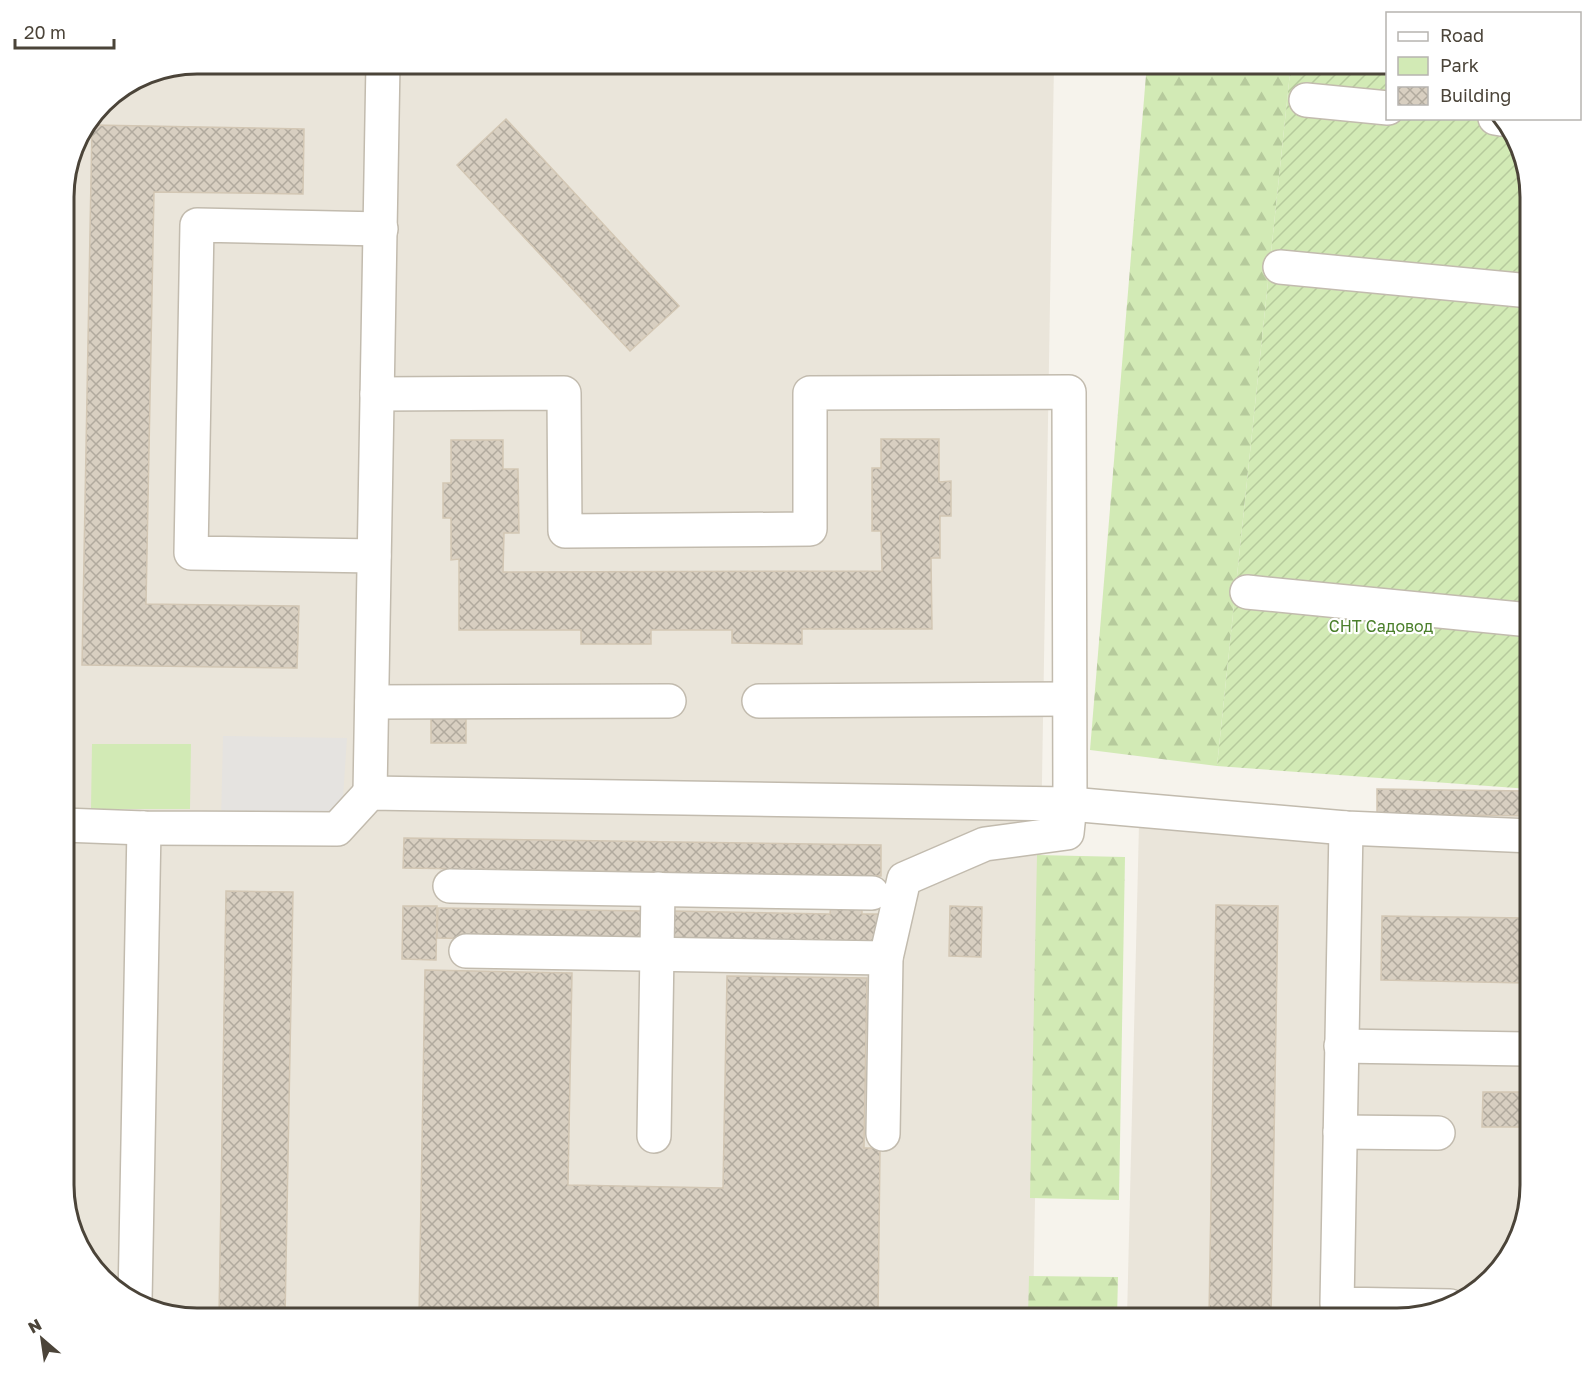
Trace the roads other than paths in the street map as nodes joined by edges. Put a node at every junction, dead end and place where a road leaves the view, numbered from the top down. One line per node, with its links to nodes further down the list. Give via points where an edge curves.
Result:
1 (383, 74): 4 (street)
2 (1306, 100): 3 (street)
3 (1386, 108)
4 (381, 229): 7 (street); 8 (street, via 197,225 196,272 191,553)
5 (1280, 267): 6 (street)
6 (1520, 290)
7 (378, 394): 8 (street); 11 (street, via 564,393 565,531 576,531 810,530 810,393 1069,392)
8 (375, 556): 14 (street)
9 (1247, 592): 10 (street)
10 (1520, 619)
11 (1070, 699): 12 (street); 16 (street)
12 (759, 700)
13 (669, 701): 14 (street)
14 (372, 702): 15 (street)
15 (370, 793): 16 (street); 18 (street, via 337,829)
16 (1070, 804): 19 (street); 26 (street, via 1067,833 985,844 904,879)
17 (74, 825): 18 (street)
18 (144, 828): 33 (street)
19 (1346, 828): 20 (street); 27 (street)
20 (1520, 836)
21 (450, 886): 22 (street)
22 (658, 889): 23 (street); 25 (street)
23 (872, 893)
24 (466, 951): 25 (street)
25 (657, 955): 26 (street); 32 (street)
26 (886, 958): 31 (street)
27 (1341, 1046): 28 (street); 29 (street)
28 (1520, 1049)
29 (1340, 1132): 30 (street); 34 (street, via 1336,1304)
30 (1438, 1133)
31 (883, 1134)
32 (654, 1136)
33 (135, 1291)
34 (1415, 1305)

